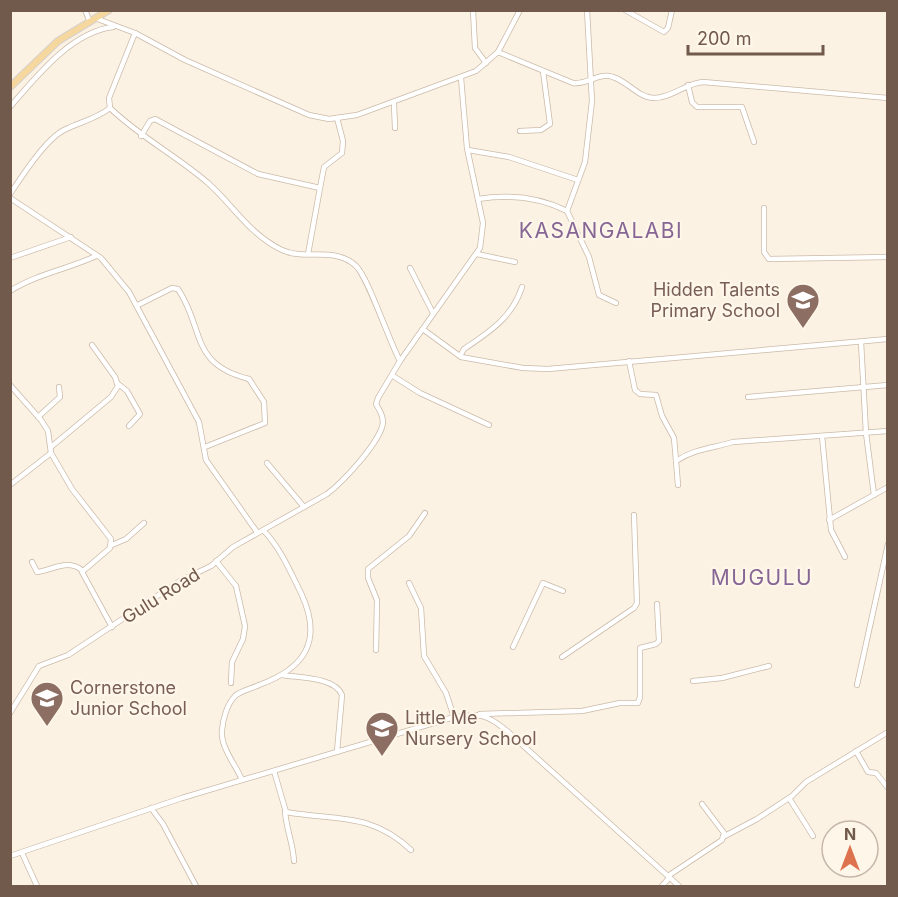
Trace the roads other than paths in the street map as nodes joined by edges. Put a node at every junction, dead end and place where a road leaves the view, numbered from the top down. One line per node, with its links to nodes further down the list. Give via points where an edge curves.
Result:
1 (85, 10): 8 (street)
2 (109, 10): 8 (main road)
3 (473, 10): 12 (street, via 475,48)
4 (520, 10): 11 (street)
5 (587, 10): 15 (street)
6 (625, 10): 7 (street, via 664,32)
7 (672, 10)
8 (92, 20): 9 (street); 17 (main road, via 58,41)
9 (115, 27): 10 (street); 20 (street, via 98,29 66,50)
10 (135, 33): 21 (street, via 110,98); 22 (street, via 174,55 309,115)
11 (498, 52): 12 (street); 13 (street)
12 (486, 63): 14 (street)
13 (543, 71): 15 (street, via 573,83); 24 (street, via 550,124 541,130)
14 (461, 78): 19 (street); 27 (street)
15 (592, 80): 16 (street, via 612,76 651,98 663,97); 28 (street, via 585,162)
16 (688, 85): 18 (street, via 703,82); 26 (street, via 697,107 742,107)
17 (10, 87)
18 (888, 98)
19 (394, 104): 22 (street); 23 (street)
20 (10, 107)
21 (110, 108): 25 (street); 30 (street, via 97,118 62,131 26,171)
22 (337, 118): 29 (street, via 342,153 324,167)
23 (395, 128)
24 (520, 131)
25 (141, 136): 29 (street, via 155,119 258,174); 35 (street, via 208,183 240,220 272,244 295,255)
26 (754, 142)
27 (468, 150): 28 (street, via 509,157); 31 (street)
28 (578, 180): 33 (street)
29 (320, 188): 35 (street)
30 (10, 196): 34 (street)
31 (478, 199): 33 (street, via 512,196 541,200); 36 (street, via 483,231)
32 (764, 208): 38 (street, via 764,252 769,259)
33 (567, 211): 44 (street, via 589,257 599,295)
34 (71, 237): 37 (street); 39 (street)
35 (308, 254): 52 (street, via 339,257 358,267)
36 (477, 254): 40 (street); 46 (street)
37 (96, 256): 43 (street, via 28,280); 45 (street, via 114,272)
38 (888, 257)
39 (10, 258)
40 (515, 262)
41 (410, 268): 46 (street)
42 (522, 287): 51 (street, via 503,322 464,349)
43 (10, 291)
44 (616, 303)
45 (138, 305): 67 (street, via 199,422); 67 (street, via 172,288 178,289 191,312 202,349 233,375 249,379 264,402 265,423)
46 (434, 313): 47 (street)
47 (424, 330): 51 (street); 52 (street)
48 (888, 339): 49 (street)
49 (861, 342): 53 (street); 59 (street)
50 (92, 345): 55 (street)
51 (460, 356): 53 (street, via 531,369 617,365)
52 (400, 361): 54 (street)
53 (629, 361): 69 (street, via 635,390 656,395 674,438)
54 (393, 376): 62 (street); 75 (street, Gulu Road, via 376,404 383,426 349,474 327,494)
55 (117, 383): 63 (street, via 127,391 140,414); 68 (street, via 111,397)
56 (10, 385): 61 (street)
57 (888, 385): 59 (street)
58 (59, 387): 61 (street, via 60,397)
59 (863, 387): 60 (street); 65 (street)
60 (748, 397)
61 (38, 417): 68 (street, via 48,431)
62 (489, 425)
63 (129, 426)
64 (888, 430): 65 (street)
65 (866, 433): 66 (street); 74 (street)
66 (822, 436): 69 (street, via 733,442 687,454); 78 (street)
67 (205, 447): 81 (street, via 206,460)
68 (51, 450): 71 (street); 83 (street, via 72,489)
69 (676, 461): 72 (street)
70 (267, 463): 75 (street)
71 (10, 485)
72 (678, 485)
73 (888, 487): 74 (street)
74 (874, 495): 78 (street)
75 (304, 507): 80 (street, Gulu Road)
76 (425, 513): 93 (street, via 409,536 368,569 377,600)
77 (634, 515): 94 (street, via 637,603)
78 (829, 520): 84 (street, via 836,544)
79 (144, 523): 83 (street)
80 (264, 531): 81 (street, Gulu Road); 96 (street, via 285,560 309,616 309,647)
81 (256, 532): 85 (street, Gulu Road)
82 (888, 544): 99 (street)
83 (112, 545): 87 (street)
84 (845, 557)
85 (216, 561): 91 (street, Gulu Road); 98 (street, via 236,586 245,626 232,662)
86 (32, 562): 87 (street, via 37,572 62,564 77,566)
87 (82, 571): 91 (street)
88 (409, 583): 102 (street, via 421,608 424,656 446,693)
89 (563, 591): 92 (street, via 543,583)
90 (657, 604): 101 (street, via 660,637 656,644 640,648 638,703 582,711)
91 (112, 627): 100 (street, Gulu Road, via 68,655 39,666)
92 (513, 647)
93 (376, 650)
94 (562, 657)
95 (769, 666): 97 (street)
96 (282, 675): 105 (street, via 332,684 339,689 342,695); 107 (street, via 237,694 230,702 222,742)
97 (693, 681)
98 (231, 683)
99 (857, 685)
100 (10, 714)
101 (480, 714): 102 (street); 119 (street, via 507,731)
102 (454, 717): 105 (street)
103 (888, 732): 104 (street)
104 (856, 751): 108 (street, via 868,772 876,773); 109 (street, via 806,782)
105 (337, 752): 106 (street)
106 (274, 771): 107 (street); 112 (street)
107 (242, 780): 111 (street)
108 (888, 788)
109 (789, 798): 113 (street); 114 (street)
110 (702, 804): 114 (street)
111 (151, 808): 116 (street); 121 (street)
112 (285, 811): 115 (street, via 371,823 396,836); 118 (street)
113 (813, 836)
114 (723, 837): 119 (street)
115 (411, 850)
116 (22, 853): 117 (street); 120 (street)
117 (10, 856)
118 (294, 861)
119 (668, 877): 122 (street); 123 (street)
120 (37, 886)
121 (196, 886)
122 (662, 886)
123 (679, 886)

